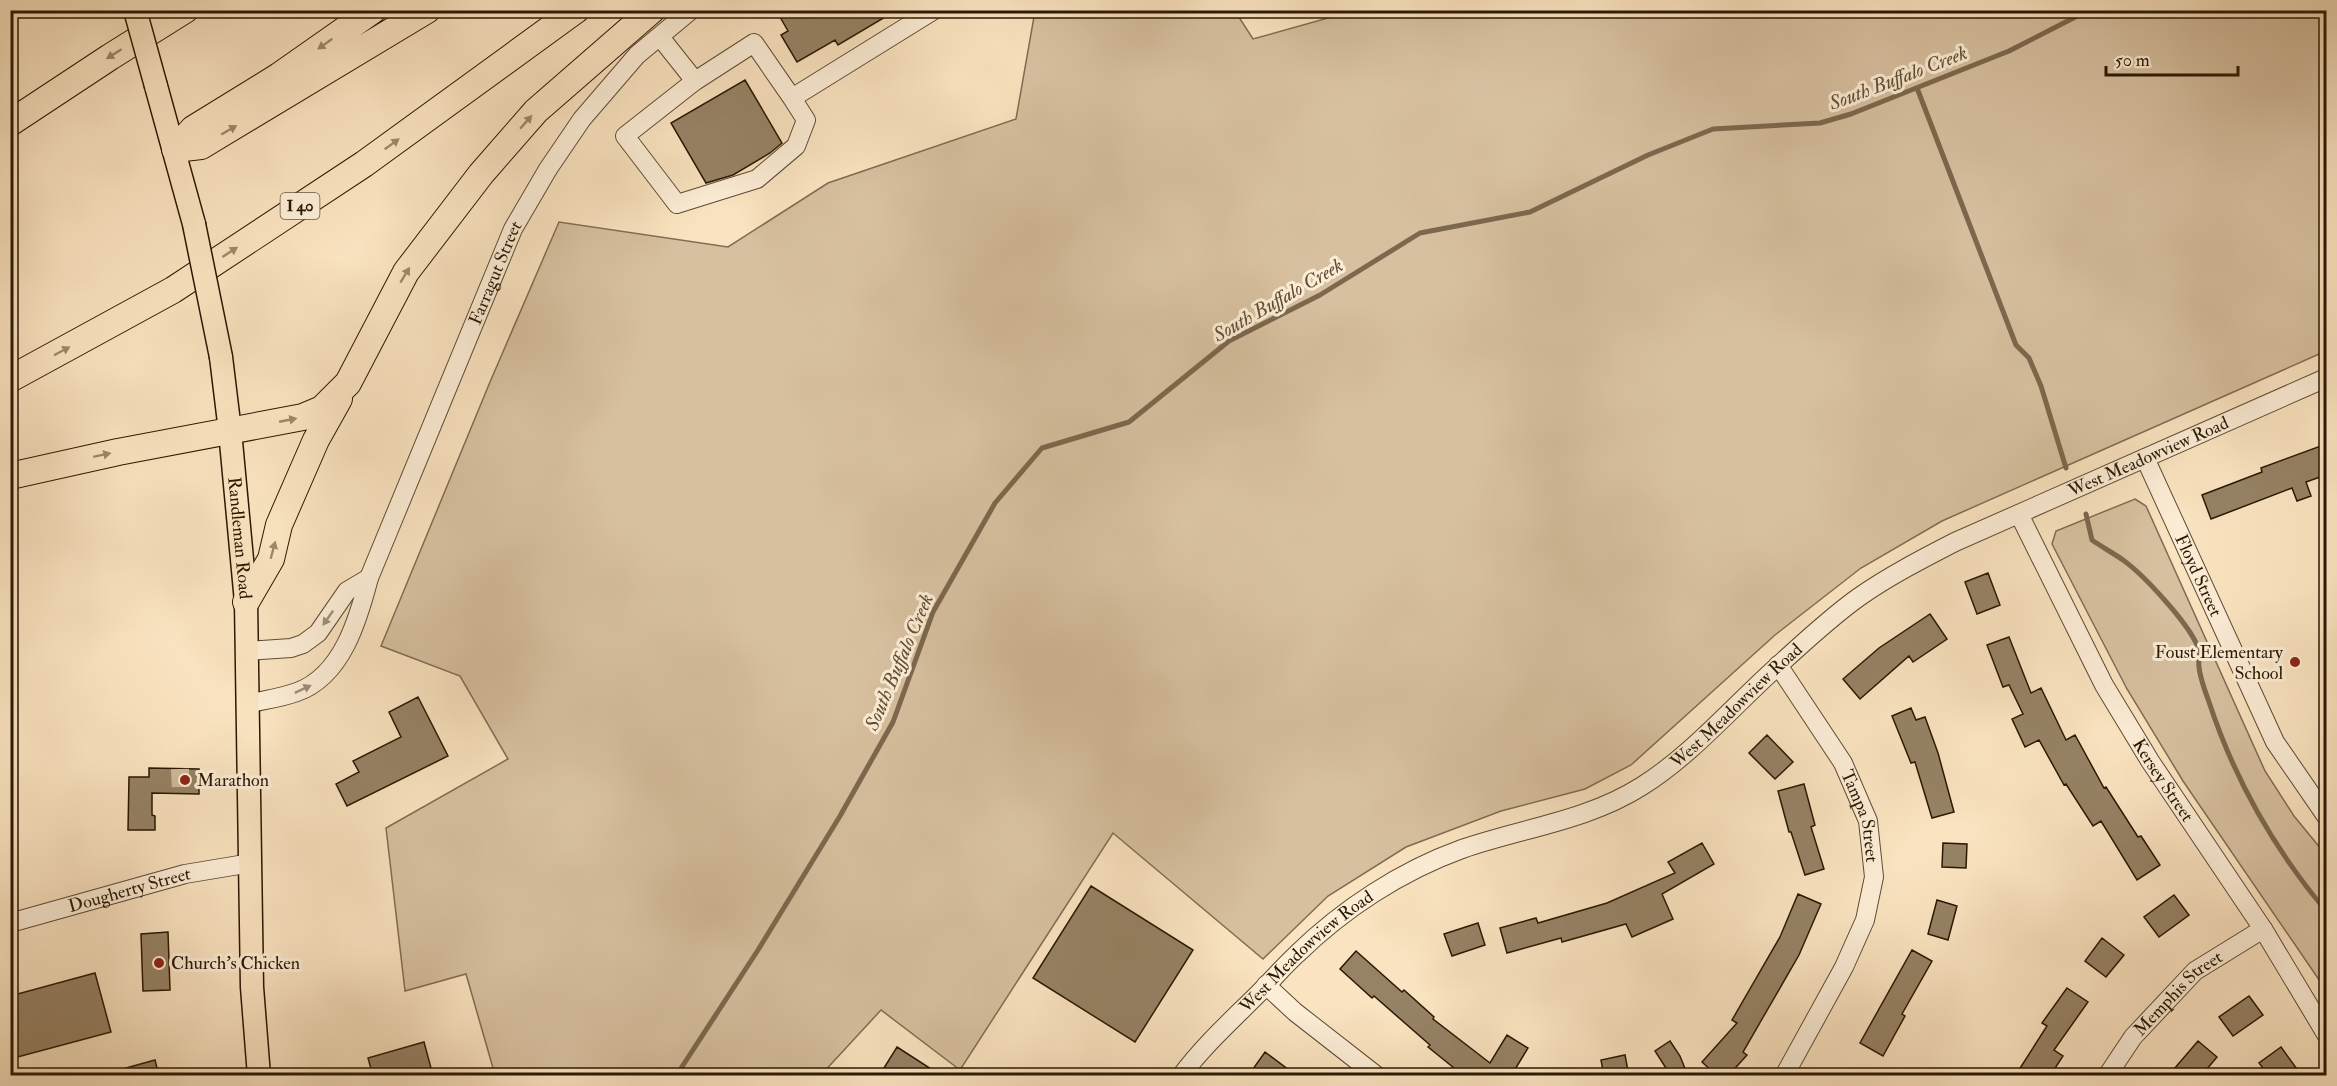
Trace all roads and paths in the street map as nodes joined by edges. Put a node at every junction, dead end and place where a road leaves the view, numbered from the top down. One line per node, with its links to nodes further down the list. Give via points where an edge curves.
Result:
1 (135, 10): 13 (main road, Randleman Road, bridge)
2 (373, 10): 13 (highway, one-way to 13, via 279,76 193,129)
3 (427, 10): 13 (highway, one-way to 3, via 201,146)
4 (576, 10): 15 (highway, I 40, one-way to 4, via 182,284 364,164)
5 (652, 10): 16 (highway, one-way to 5, via 406,272 481,174 536,111)
6 (691, 10): 9 (street, Farragut Street)
7 (934, 10): 11 (street)
8 (184, 11): 12 (highway, one-way to 12)
9 (660, 37): 10 (street); 21 (street, Farragut Street, via 637,55 582,119 513,229)
10 (695, 81): 11 (street, via 754,43); 11 (street, via 625,136 677,204 757,179 796,146 806,120)
11 (792, 98)
12 (10, 123)
13 (174, 149): 17 (main road, Randleman Road, bridge, via 221,357)
14 (2326, 378): 18 (street, West Meadowview Road)
15 (10, 379)
16 (348, 383): 17 (highway, one-way to 16, via 303,417 322,409); 22 (highway, one-way to 16, via 271,559 279,525 316,440)
17 (230, 431): 19 (highway, one-way to 17); 22 (main road, Randleman Road)
18 (2145, 458): 20 (street, West Meadowview Road); 26 (street, Floyd Street, via 2275,742)
19 (10, 476)
20 (2019, 514): 24 (street, West Meadowview Road, via 1907,567 1868,592); 29 (street, Kersey Street, via 2104,685)
21 (369, 578): 23 (street, one-way to 23, via 347,591 318,633 303,644); 25 (street, Farragut Street, one-way to 21, via 297,692 329,670 340,656)
22 (246, 602): 23 (main road, Randleman Road)
23 (247, 651): 25 (main road, Randleman Road)
24 (1779, 665): 30 (street, West Meadowview Road, via 1667,769 1642,786 1582,815 1470,846 1408,873 1339,918); 35 (street, Tampa Street, via 1843,763 1868,821 1874,877 1865,920 1853,948)
25 (247, 704): 27 (main road, Randleman Road)
26 (2326, 816)
27 (251, 863): 28 (street, Dougherty Street, via 185,874); 32 (main road, Randleman Road, via 252,987)
28 (10, 923)
29 (2263, 929): 31 (street, Kersey Street); 36 (street, Memphis Street, via 2195,971 2133,1037)
30 (1266, 986): 33 (street, West Meadowview Road); 34 (street)
31 (2326, 1034)
32 (259, 1076)
33 (1181, 1076)
34 (1377, 1076)
35 (1784, 1076)
36 (2107, 1076)

